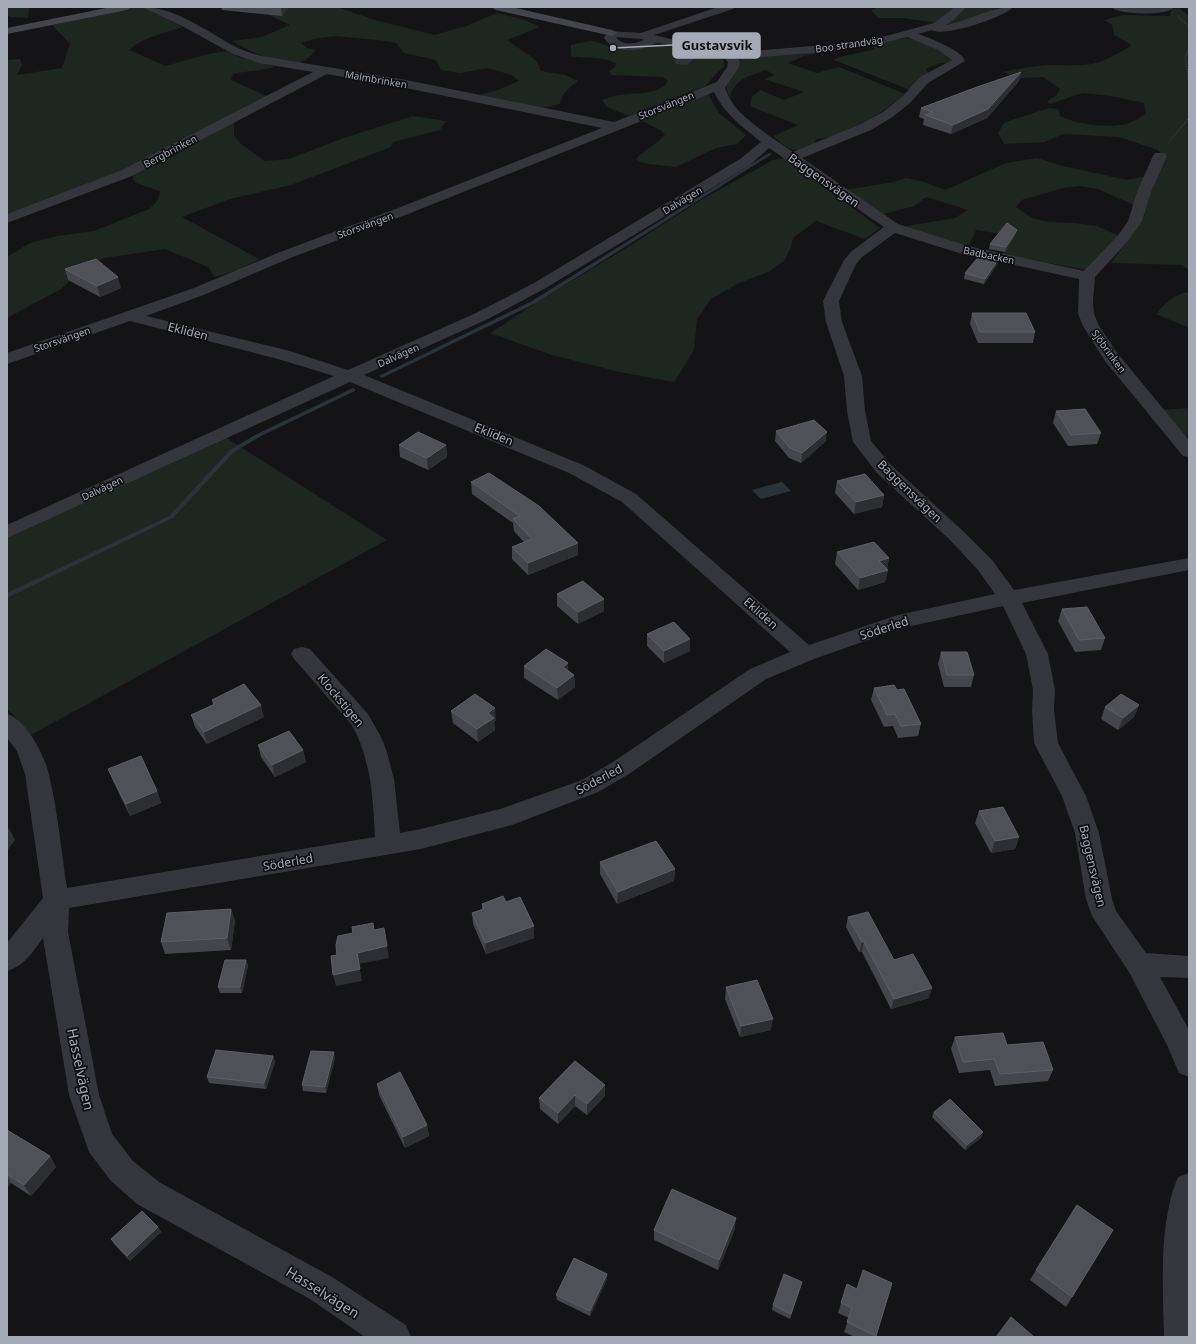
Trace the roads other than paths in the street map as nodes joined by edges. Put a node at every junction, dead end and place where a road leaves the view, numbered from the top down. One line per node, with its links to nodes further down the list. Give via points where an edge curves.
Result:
1 (127, 7): 10 (street)
2 (147, 7): 14 (street, Malmbrinken, via 186,24 237,52 259,59)
3 (496, 7): 12 (street, via 612,33 610,38 620,46 640,46)
4 (729, 7): 12 (street, via 658,30)
5 (961, 7): 9 (street, Boo strandväg, via 944,22)
6 (1008, 7): 9 (street, via 949,29)
7 (1116, 7): 8 (street, via 1144,11)
8 (1168, 8)
9 (928, 29): 11 (street, Boo strandväg)
10 (7, 31)
11 (909, 34): 13 (street, Boo strandväg, via 835,47); 19 (street, via 950,52 959,61 924,80 906,100 866,128)
12 (648, 38): 13 (street)
13 (729, 56): 15 (street, via 734,61 733,67)
14 (326, 70): 16 (street, Malmbrinken); 20 (street, Bergbrinken, via 127,173)
15 (720, 85): 16 (street, Storsvängen); 17 (street, Baggensvägen, via 719,92 726,104)
16 (613, 126): 23 (street, Storsvängen, via 403,212 285,255 200,291)
17 (769, 142): 19 (street, Baggensvägen); 25 (street, Dalvägen, via 744,162 539,286 482,316)
18 (1160, 156): 22 (street, via 1144,192 1135,221 1124,237)
19 (793, 157): 21 (street, Baggensvägen)
20 (7, 219)
21 (893, 227): 22 (street, Badbacken, via 949,246); 29 (street, Baggensvägen, via 849,262 831,301 834,322 853,376 862,442 884,470 985,565)
22 (1087, 276): 26 (street, Sjöbrinken, via 1086,314 1091,326 1115,362)
23 (128, 316): 24 (street, Storsvängen); 25 (street, Ekliden, via 284,355)
24 (7, 359)
25 (351, 376): 27 (street, Dalvägen); 31 (street, Ekliden, via 530,449 629,498)
26 (1189, 452)
27 (7, 532)
28 (1189, 564): 29 (street, Söderled)
29 (1009, 598): 31 (street, Söderled, via 898,622); 36 (street, Baggensvägen, via 1037,654 1044,690 1046,743 1077,803 1087,833 1100,905 1104,916)
30 (302, 654): 33 (street, Klockstigen, via 360,720 378,755 384,786)
31 (806, 654): 33 (street, Söderled, via 752,678 621,768 590,786 503,818 421,839)
32 (7, 722): 34 (street, Hasselvägen, via 27,748 37,774)
33 (388, 844): 34 (street, Söderled)
34 (56, 900): 35 (street, via 20,948); 40 (street, Hasselvägen, via 56,932 84,1095 100,1142 122,1171 148,1193 321,1288)
35 (7, 960)
36 (1139, 964): 37 (street); 38 (street, Baggensvägen, via 1180,1041)
37 (1189, 967)
38 (1189, 1064)
39 (1189, 1188): 41 (street, via 1182,1219 1178,1269)
40 (394, 1337)
41 (1180, 1337)

